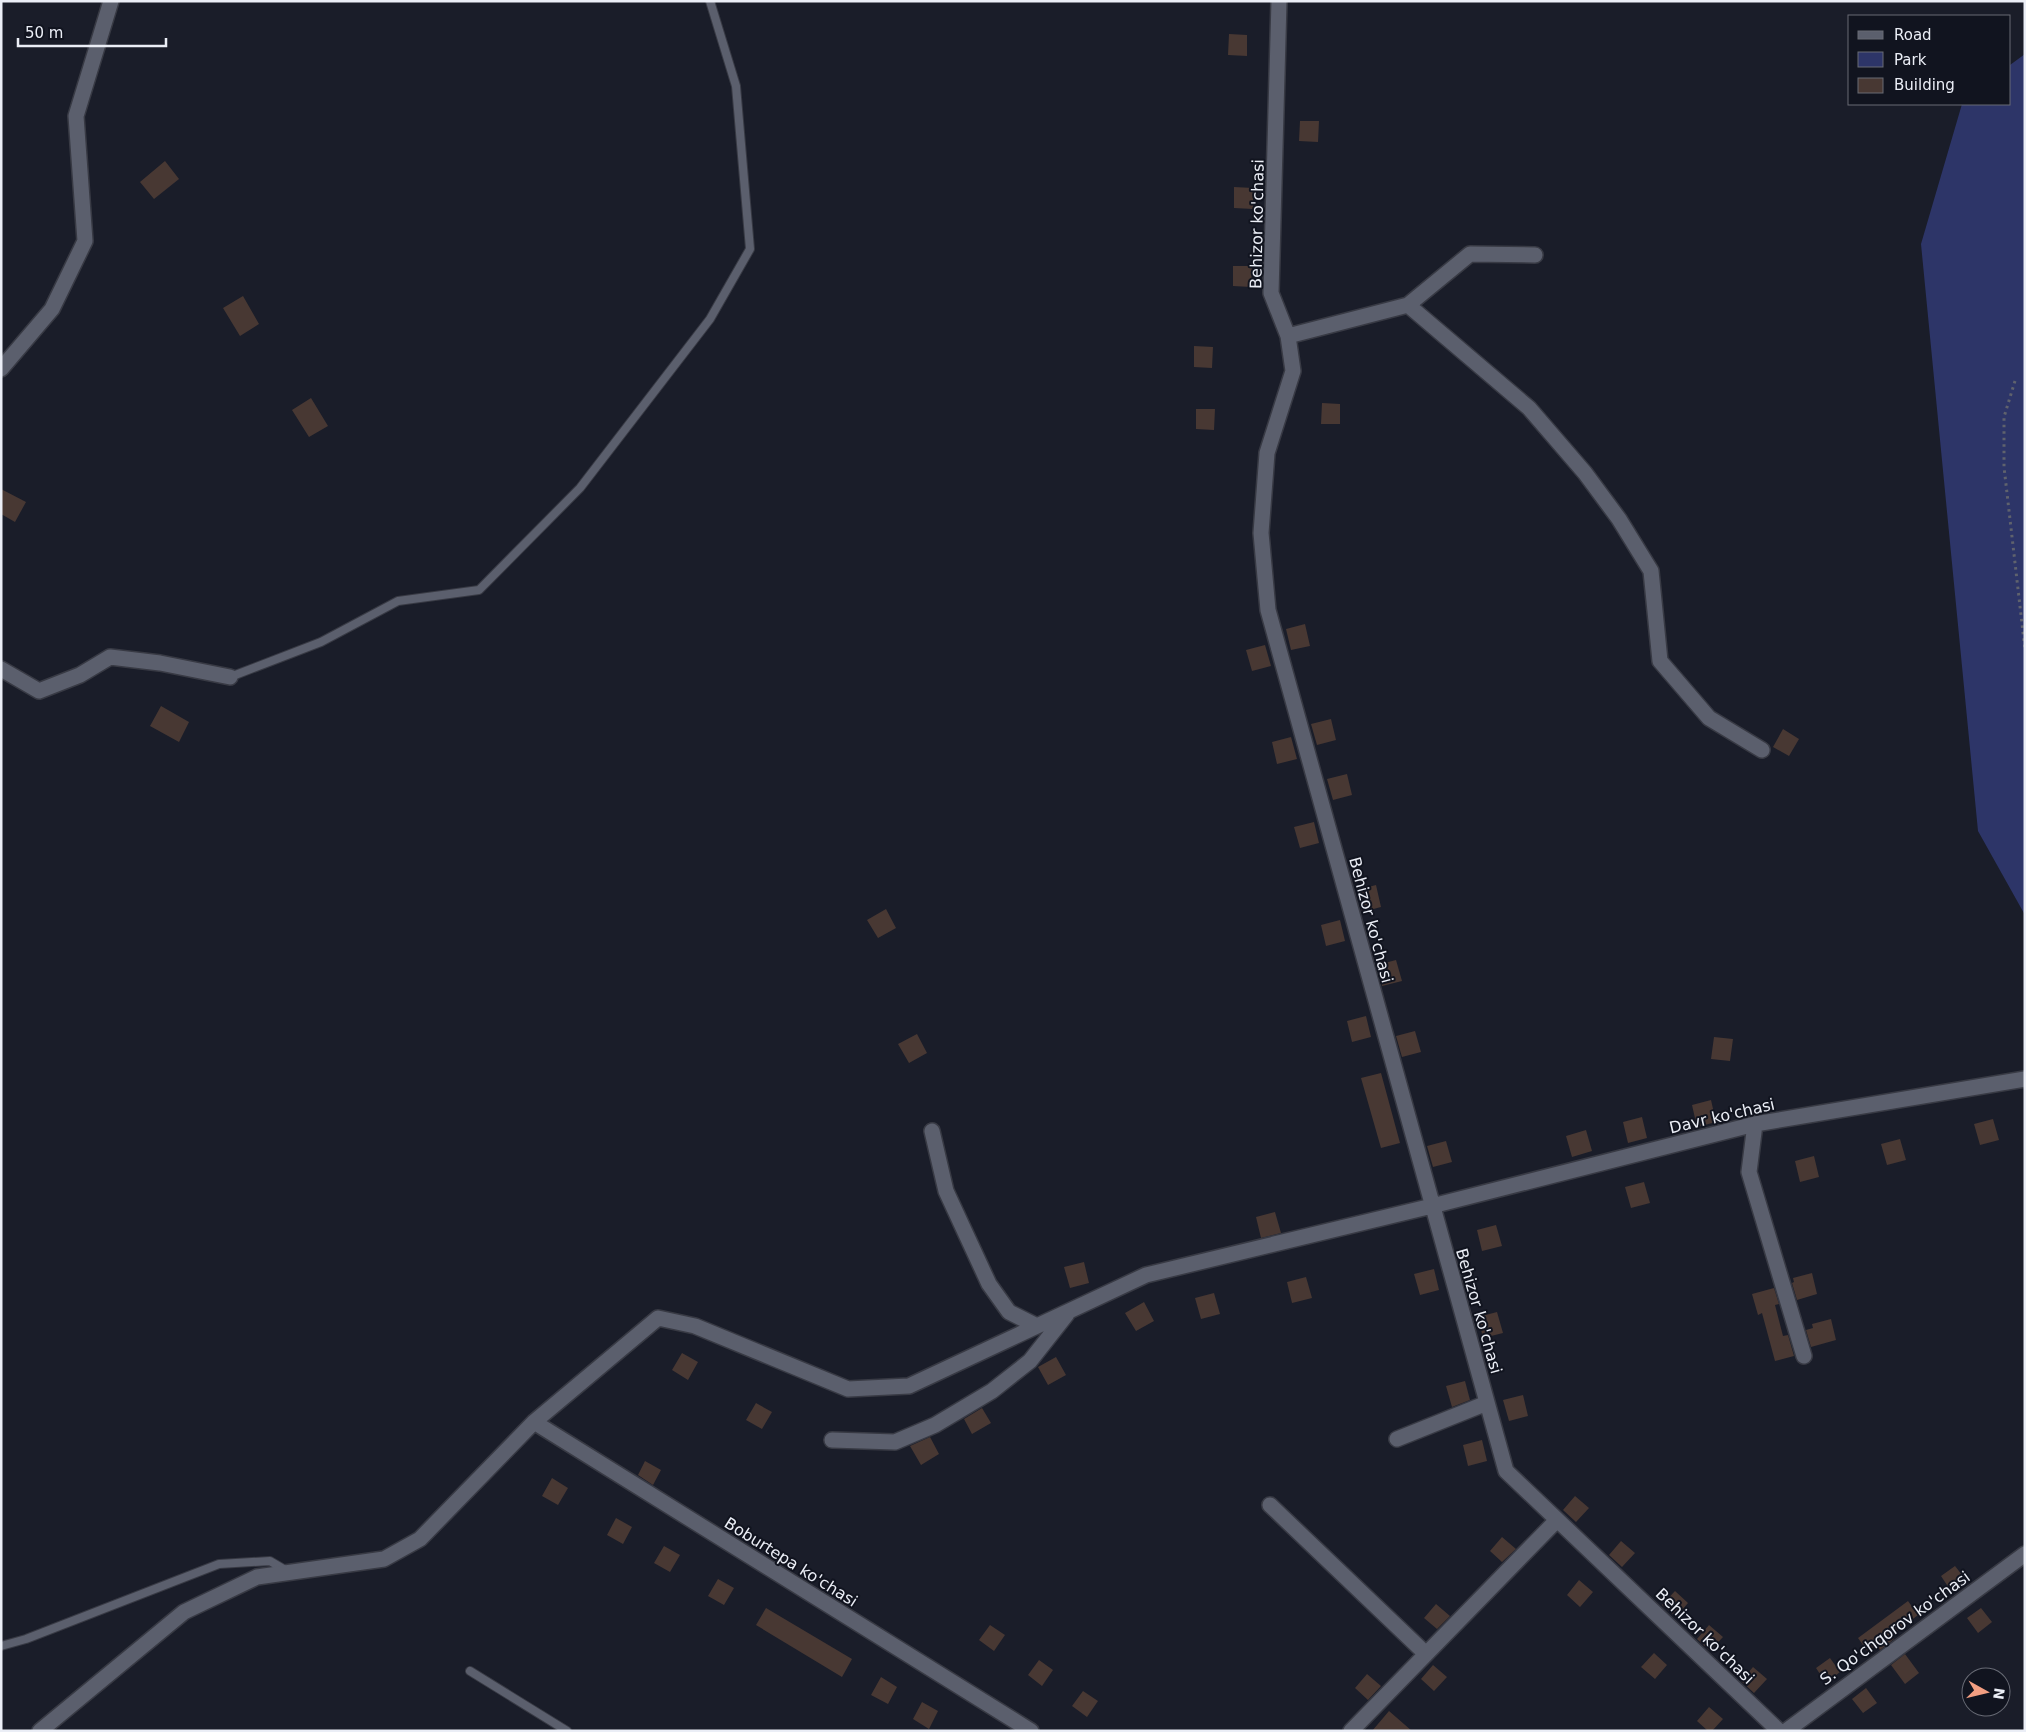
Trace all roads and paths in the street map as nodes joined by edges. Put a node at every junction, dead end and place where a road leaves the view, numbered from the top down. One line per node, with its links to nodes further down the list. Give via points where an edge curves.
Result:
1 (111, 1): 7 (street, via 76,116 85,241 52,309)
2 (710, 1): 11 (lane, via 736,86 750,249 710,319 580,488 479,590 398,601 321,642)
3 (1279, 1): 6 (street, Behizor ko'chasi, via 1271,293)
4 (1535, 254): 5 (street, via 1470,254)
5 (1408, 305): 6 (street); 12 (street, via 1529,408 1585,474 1619,519 1651,571 1660,661 1709,718)
6 (1288, 336): 16 (street, Behizor ko'chasi, via 1293,371 1267,453 1261,524 1268,610)
7 (1, 369)
8 (2015, 381): 9 (path, via 2004,417 2004,467)
9 (2025, 650)
10 (1, 669): 11 (street, via 39,691 80,675 110,657)
11 (230, 677)
12 (1762, 750)
13 (2025, 1078): 14 (street, Davr ko'chasi)
14 (1755, 1124): 16 (street, Davr ko'chasi); 19 (street, via 1749,1172)
15 (932, 1131): 18 (street, via 946,1191 989,1284 1009,1312)
16 (1432, 1206): 17 (street, Davr ko'chasi, via 1146,1275); 20 (street, Behizor ko'chasi)
17 (1069, 1311): 18 (street, Davr ko'chasi); 23 (street, via 1030,1361 992,1391 935,1425 895,1442)
18 (1037, 1326): 21 (street, Davr ko'chasi, via 909,1386 848,1389 695,1326 658,1318)
19 (1804, 1356)
20 (1487, 1403): 22 (street); 25 (street, Behizor ko'chasi, via 1506,1471)
21 (534, 1422): 27 (street, via 420,1539 384,1559); 33 (street, Boburtepa ko'chasi)
22 (1397, 1439)
23 (832, 1440)
24 (1270, 1505): 29 (street)
25 (1557, 1520): 29 (street); 35 (street, Behizor ko'chasi)
26 (2025, 1554): 36 (street, S. Qo'chqorov ko'chasi)
27 (291, 1573): 28 (lane, via 270,1561 219,1564 26,1640); 31 (street, via 257,1577 184,1612)
28 (1, 1646)
29 (1426, 1654): 34 (street)
30 (470, 1671): 32 (lane)
31 (40, 1731)
32 (567, 1731)
33 (1031, 1731)
34 (1351, 1731)
35 (1779, 1731)
36 (1786, 1731)

